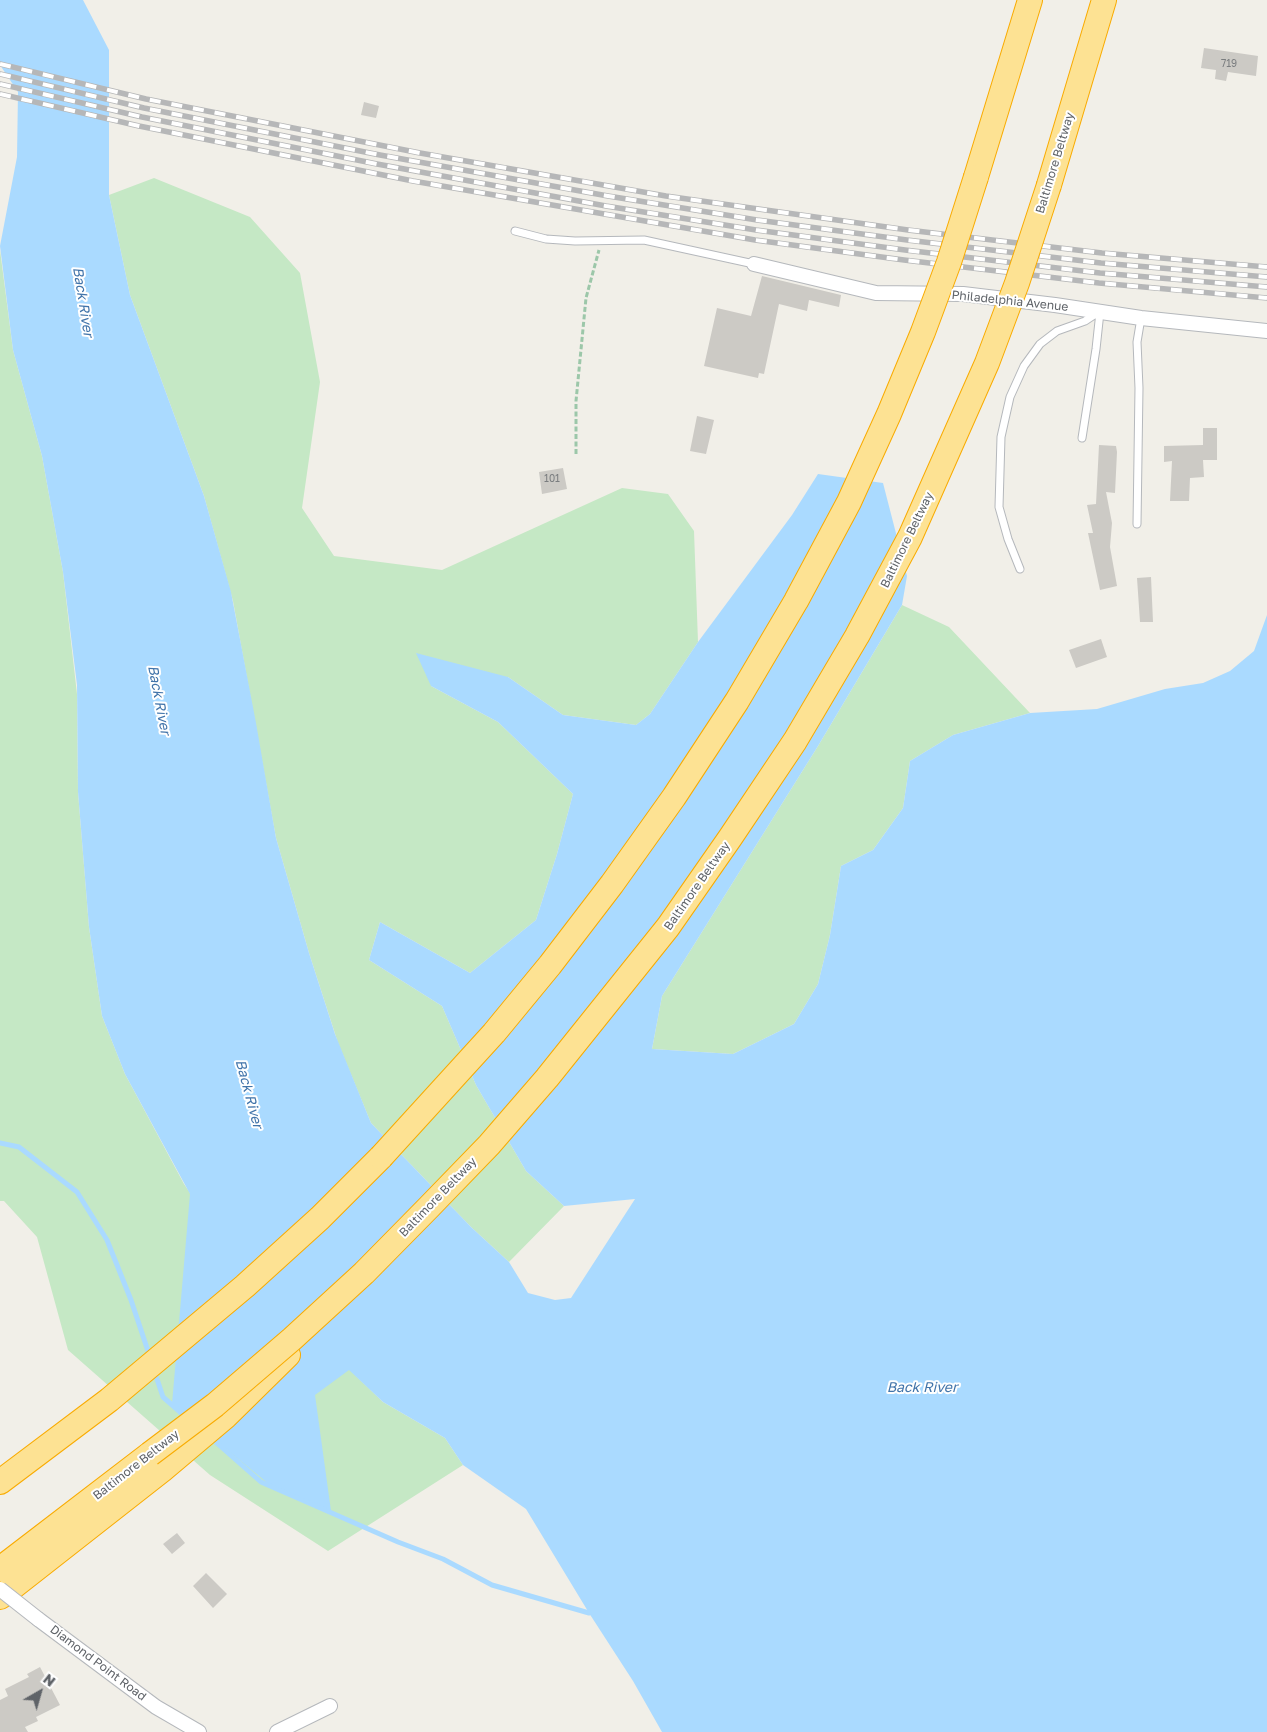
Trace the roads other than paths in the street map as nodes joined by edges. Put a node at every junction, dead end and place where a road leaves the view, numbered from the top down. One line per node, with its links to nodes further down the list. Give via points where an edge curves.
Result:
1 (1030, 0): 12 (highway, bridge, via 949,262 889,414 849,502 796,601 674,797 612,884 494,1033 340,1198 245,1286 109,1400)
2 (1104, 0): 11 (highway, Baltimore Beltway, bridge, via 1017,282 987,363 910,537 857,636 794,741 668,928 489,1145 364,1273)
3 (515, 231): 4 (lane, via 546,238 644,240)
4 (754, 264): 5 (street, Philadelphia Avenue, via 876,293 963,294)
5 (1100, 312): 6 (street, Philadelphia Avenue); 8 (lane); 10 (lane, via 1057,332 1040,344 1024,366 1010,397 1001,437 999,506)
6 (1141, 318): 7 (street, Philadelphia Avenue); 9 (lane, via 1137,342)
7 (1267, 331)
8 (1082, 438)
9 (1137, 524)
10 (1020, 569)
11 (156, 1462): 13 (highway, Baltimore Beltway); 15 (highway)
12 (0, 1482)
13 (0, 1569)
14 (0, 1589): 17 (street, Diamond Point Road, bridge, via 156,1707)
15 (0, 1597)
16 (330, 1706): 18 (street)
17 (199, 1732)
18 (277, 1732)

